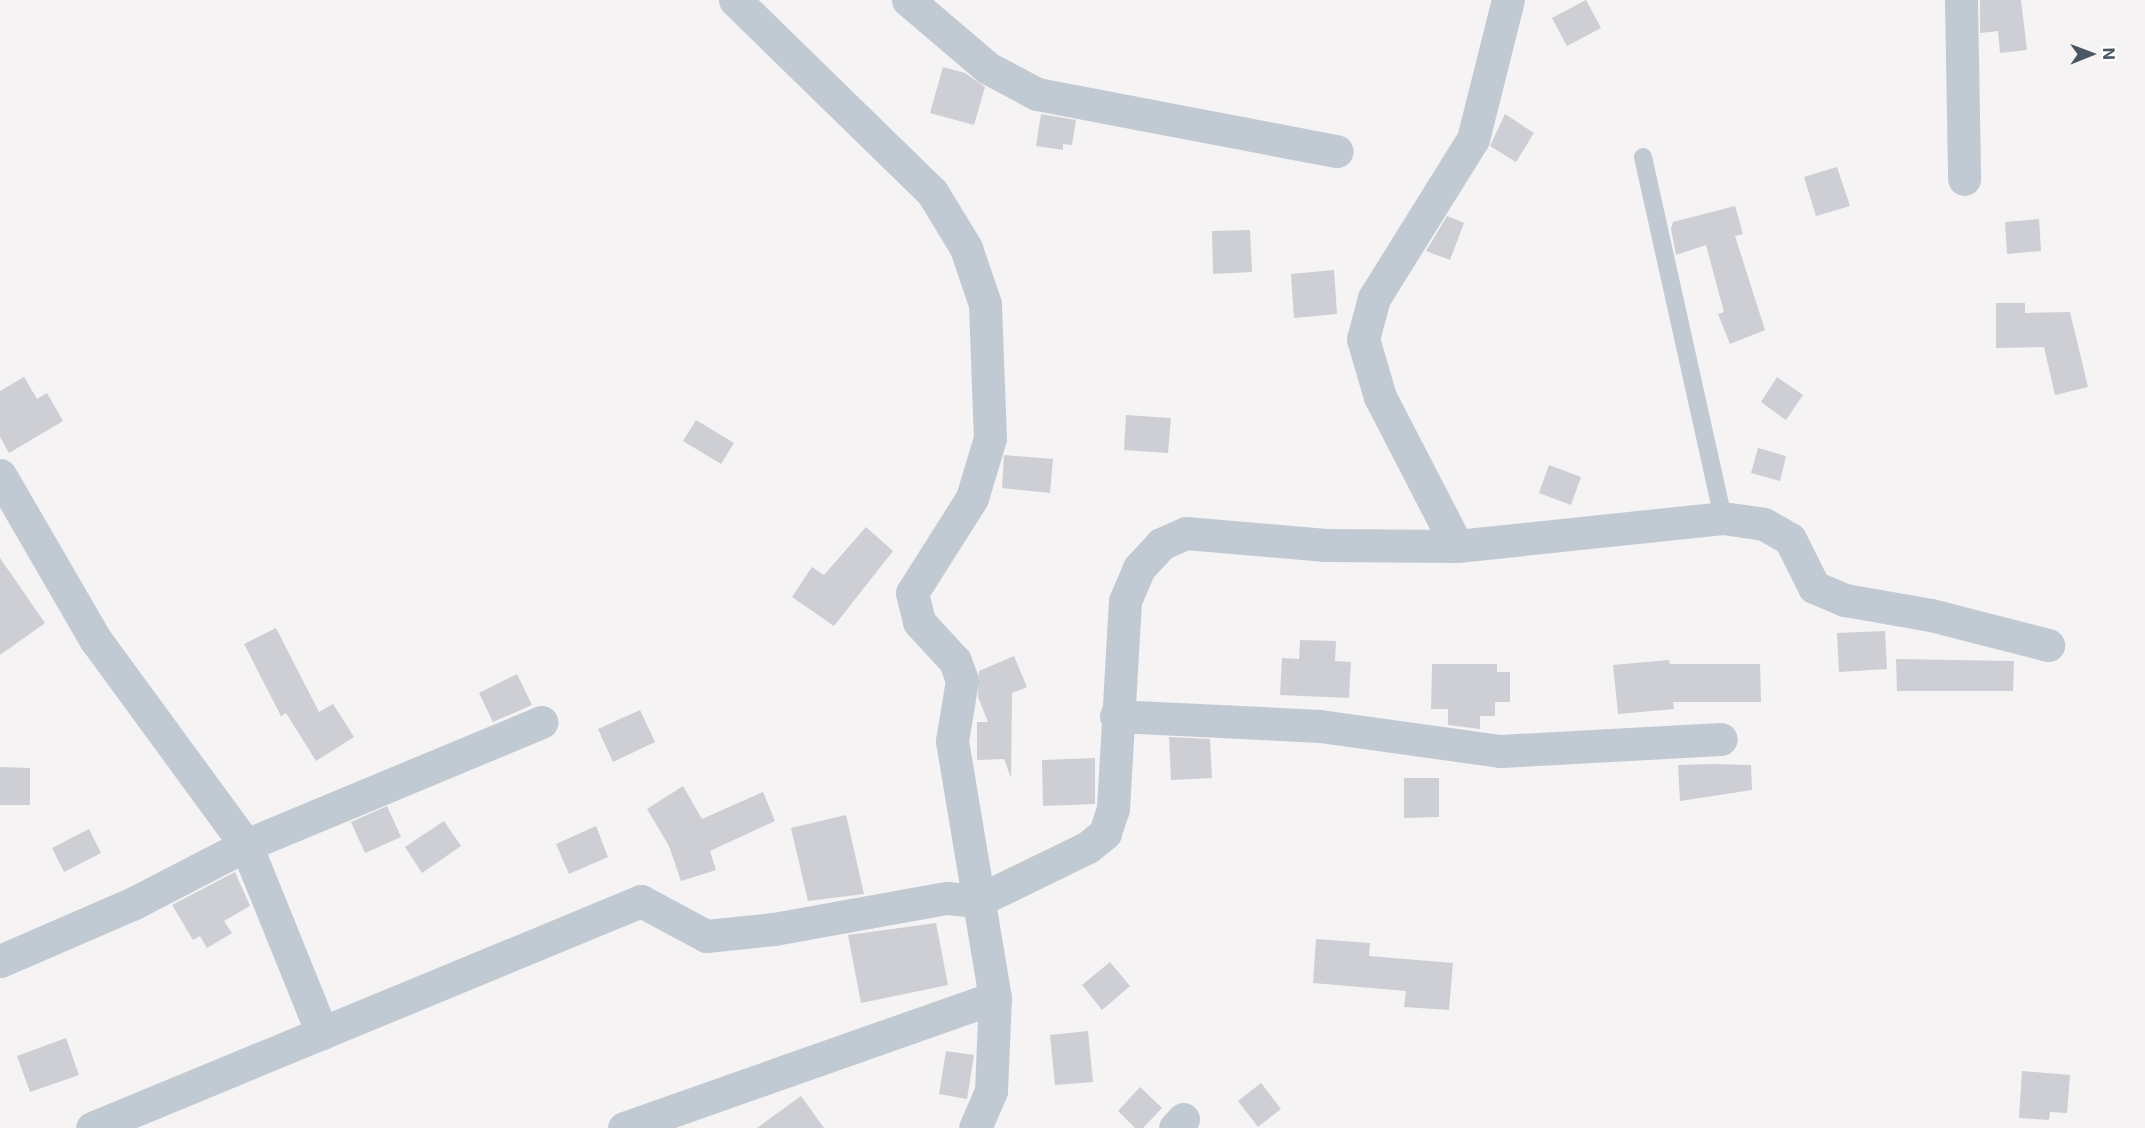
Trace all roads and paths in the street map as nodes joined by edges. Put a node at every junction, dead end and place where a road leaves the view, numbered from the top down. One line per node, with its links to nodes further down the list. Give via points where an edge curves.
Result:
1 (735, 0): 16 (street, via 932,192 966,248 985,304 990,438 972,498 912,593 919,622 955,661 962,680 952,741)
2 (908, 0): 5 (street, via 988,68 1038,94)
3 (1508, 0): 10 (street, via 1473,140 1374,298 1363,339 1380,397)
4 (1961, 0): 7 (street)
5 (1337, 151)
6 (1643, 157): 9 (lane)
7 (1964, 179)
8 (0, 475): 15 (street, via 95,639)
9 (1723, 518): 10 (street); 11 (street, via 1764,524 1790,539 1814,587 1845,600 1931,615)
10 (1456, 546): 12 (street, via 1325,545 1186,533 1161,544 1139,568 1125,602)
11 (2048, 645)
12 (1116, 716): 14 (street, via 1320,726 1500,751); 16 (street, via 1113,809 1105,833)
13 (541, 722): 15 (street)
14 (1721, 739)
15 (246, 845): 17 (street, via 134,903); 19 (street)
16 (978, 901): 18 (street); 19 (street, via 947,898 706,936 641,901)
17 (0, 961)
18 (994, 997): 21 (street); 22 (street, via 991,1091)
19 (322, 1033): 20 (street)
20 (92, 1128)
21 (624, 1128)
22 (975, 1128)

